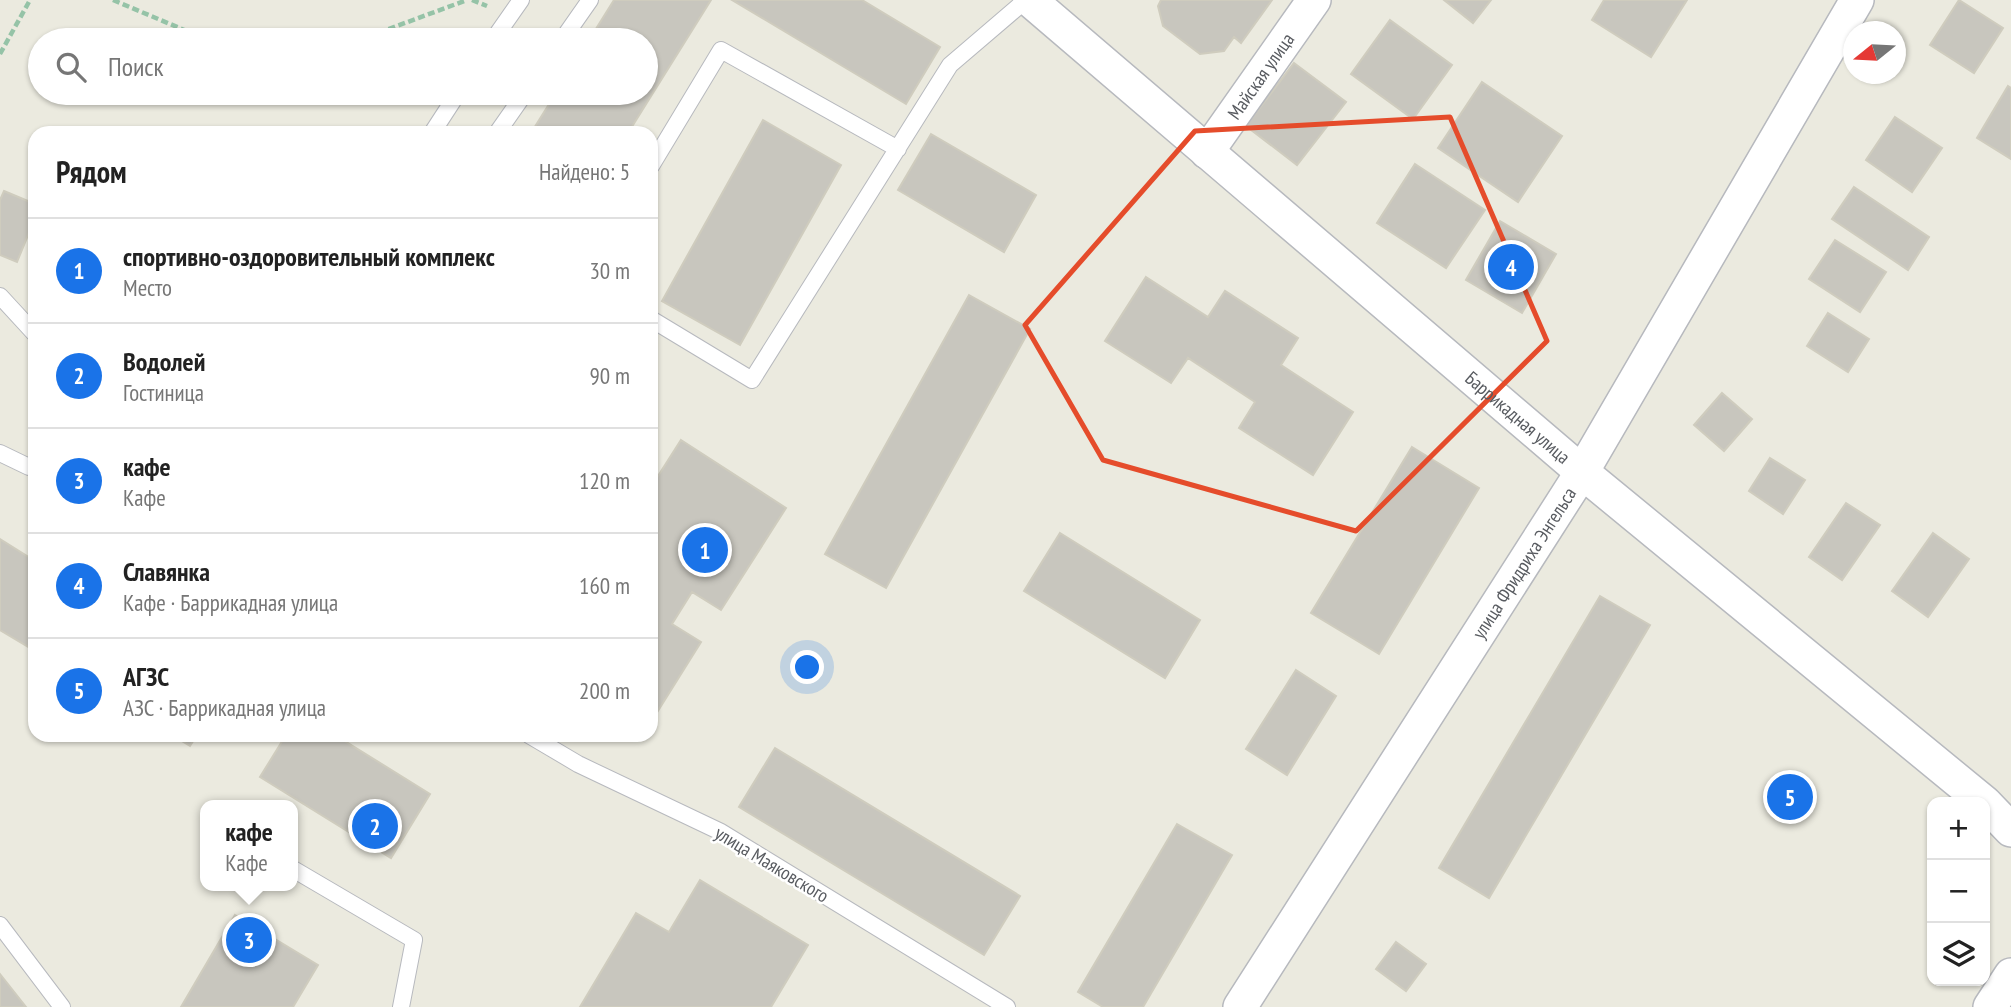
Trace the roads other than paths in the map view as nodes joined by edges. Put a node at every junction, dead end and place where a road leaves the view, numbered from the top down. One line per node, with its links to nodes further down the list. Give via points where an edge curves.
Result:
1 (521, 0): 6 (lane)
2 (590, 0): 7 (lane)
3 (1028, 0): 12 (lane, via 950,65); 13 (street, Баррикадная улица)
4 (1314, 0): 13 (street, Майская улица)
5 (1857, 0): 20 (street, улица Фридриха Энгельса)
6 (501, 28)
7 (570, 28)
8 (450, 105): 10 (lane)
9 (517, 105): 11 (lane)
10 (437, 126)
11 (502, 126)
12 (898, 149): 14 (lane, via 721,50); 16 (lane, via 752,380)
13 (1207, 152): 20 (street, Баррикадная улица)
14 (658, 154)
15 (0, 296): 17 (lane)
16 (658, 323)
17 (28, 326)
18 (0, 453): 19 (lane)
19 (28, 467)
20 (1582, 472): 23 (street, Баррикадная улица); 33 (street, улица Фридриха Энгельса)
21 (541, 742): 32 (lane, улица Маяковского, via 722,832)
22 (2011, 791): 24 (street)
23 (1978, 797)
24 (1990, 801)
25 (1990, 808): 26 (street, Баррикадная улица)
26 (2011, 830)
27 (298, 872): 31 (lane, via 414,940)
28 (0, 925): 30 (lane)
29 (2011, 975): 34 (street)
30 (62, 1007)
31 (401, 1007)
32 (1007, 1007)
33 (1240, 1007)
34 (1990, 1007)

